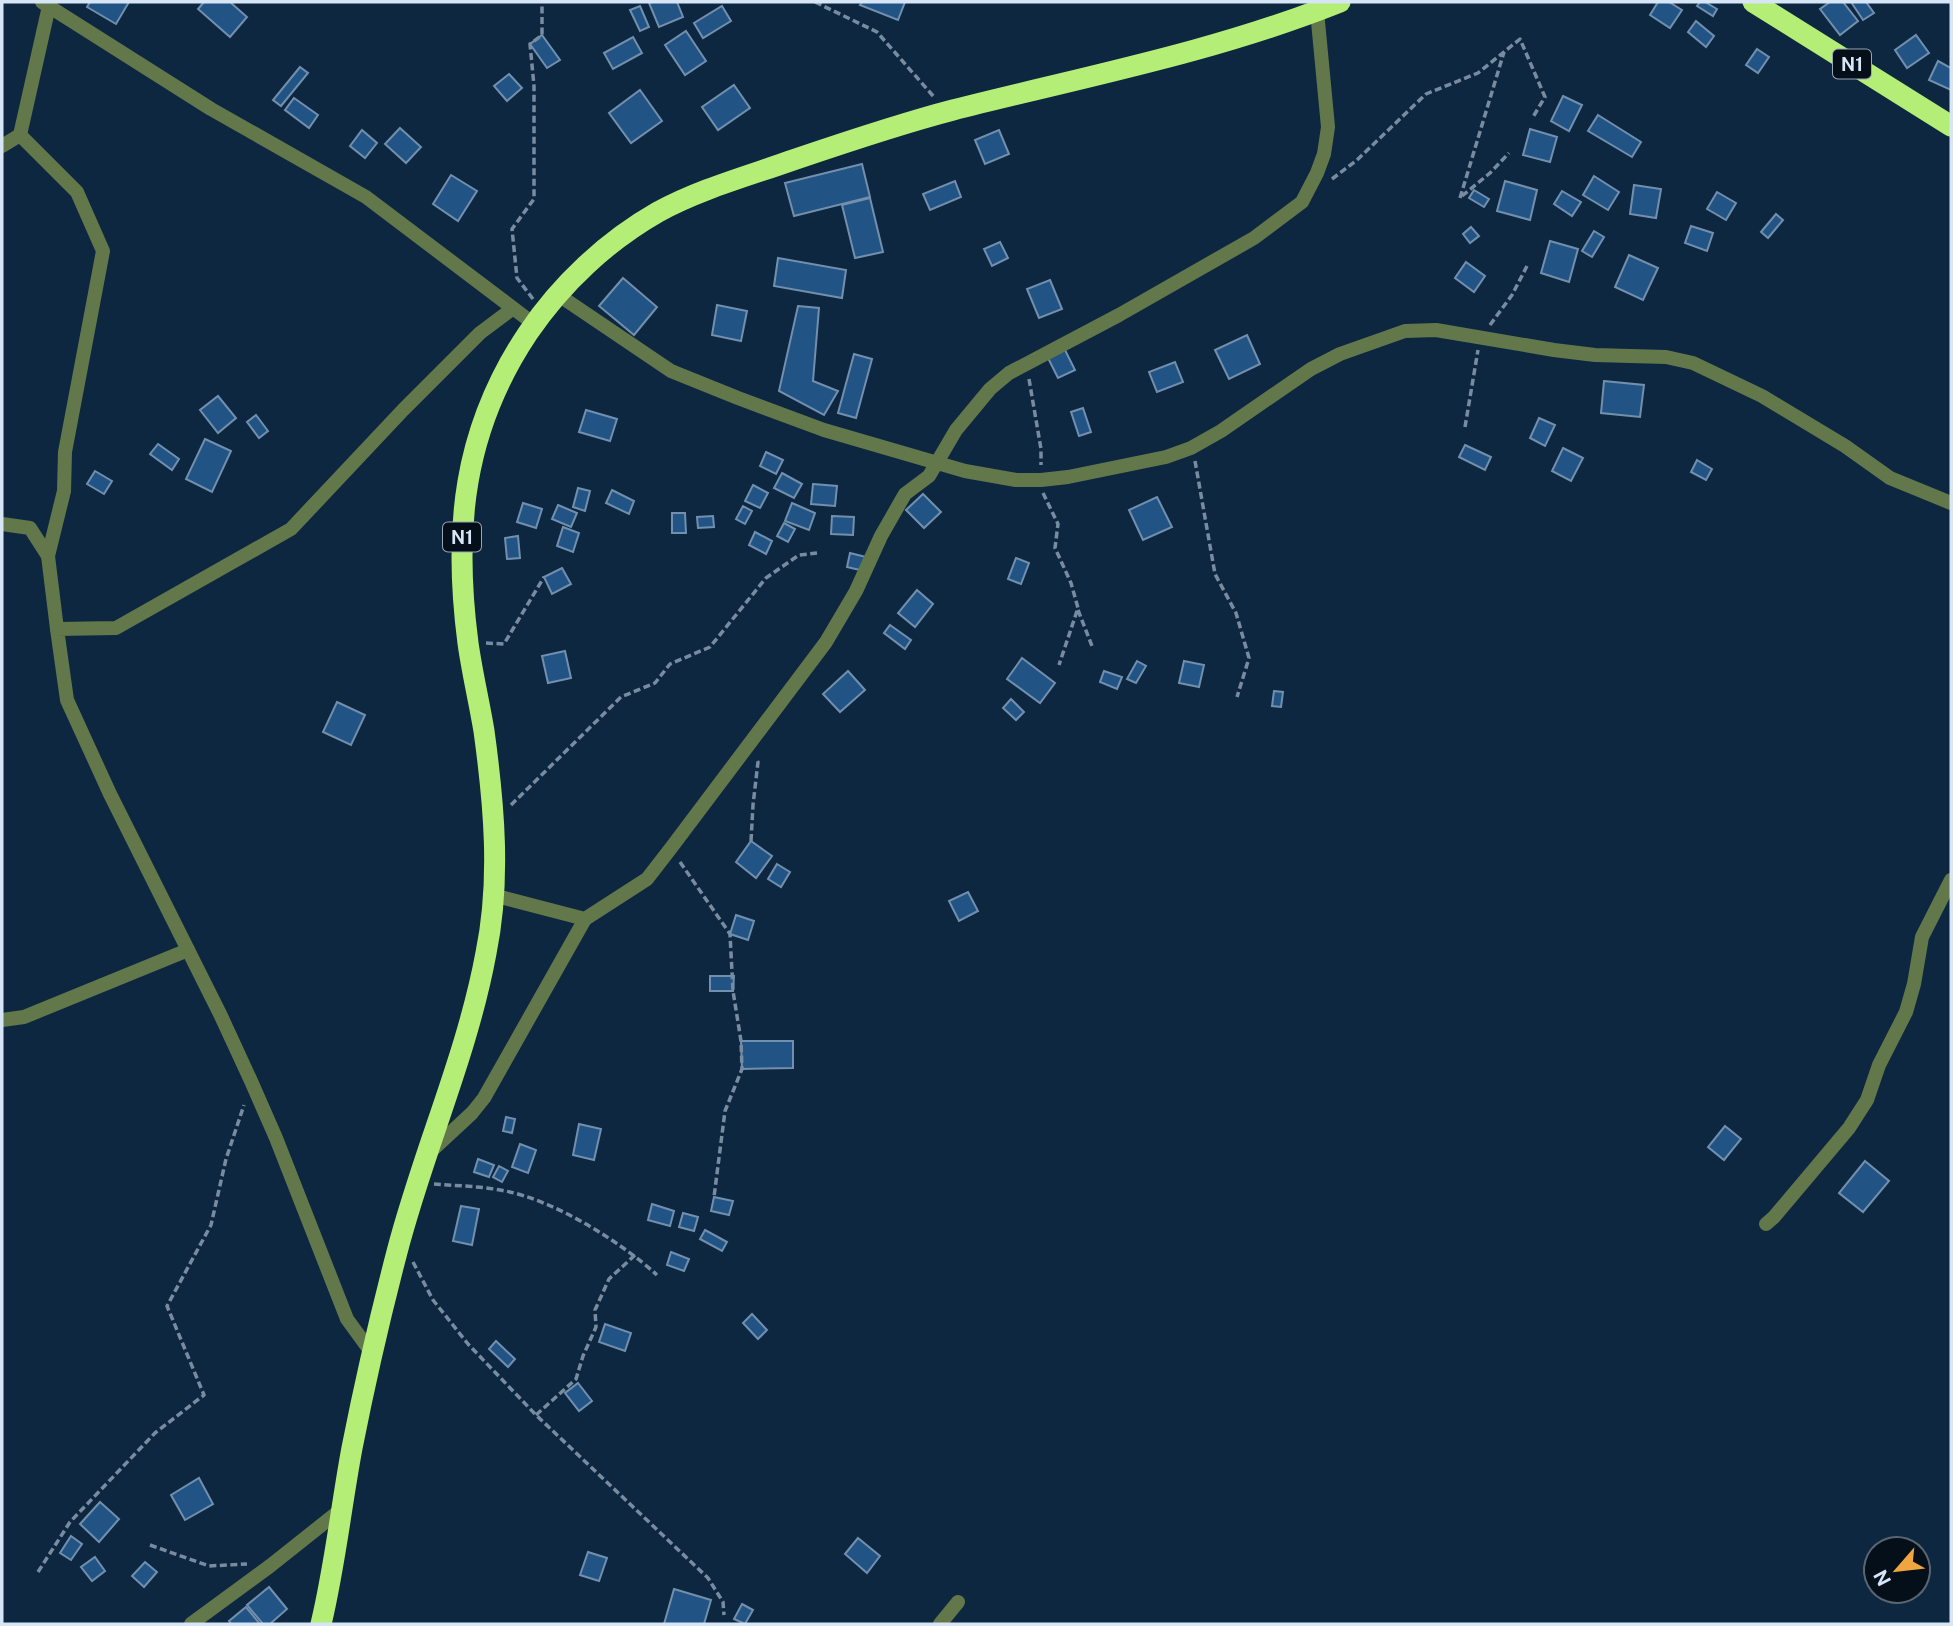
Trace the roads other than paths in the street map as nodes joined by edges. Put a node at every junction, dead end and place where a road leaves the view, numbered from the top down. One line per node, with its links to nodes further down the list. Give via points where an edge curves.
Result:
1 (1340, 2): 4 (highway, N1)
2 (1753, 2): 5 (highway, N1)
3 (45, 4): 6 (street); 9 (street, via 211,109 366,197)
4 (1317, 11): 8 (highway, N1, via 1148,63 947,112 696,194 654,214 594,258); 11 (street, via 1328,127 1324,154 1302,202 1254,238 1009,373 956,430)
5 (1951, 126)
6 (20, 135): 7 (street); 14 (street, via 76,192 103,251 65,452 64,491)
7 (2, 146)
8 (558, 294): 10 (highway, N1); 11 (street, via 671,371 824,430)
9 (512, 309): 10 (street); 15 (street, via 412,400 291,529 116,628)
10 (538, 318): 17 (highway, N1, via 498,381 481,424 471,460 461,552 468,642 495,822)
11 (937, 461): 12 (street, via 965,471 1041,480 1166,457 1191,449 1340,354 1405,331 1436,330 1554,350 1667,357 1693,363 1762,396 1889,478); 18 (street, via 929,476 899,503 826,642 671,848 647,879)
12 (1951, 503)
13 (2, 524): 14 (street, via 30,528)
14 (48, 556): 15 (street)
15 (57, 629): 19 (street, via 67,700)
16 (1951, 880): 22 (street, via 1922,937 1906,1012 1867,1100 1849,1128)
17 (494, 895): 18 (street); 21 (highway, N1, via 472,1013)
18 (585, 919): 21 (street, via 484,1098)
19 (188, 950): 20 (street, via 24,1017); 23 (street, via 276,1138 347,1320)
20 (2, 1020)
21 (428, 1154): 23 (highway, N1)
22 (1766, 1224)
23 (371, 1352): 24 (highway, N1)
24 (343, 1508): 26 (street); 27 (highway, N1)
25 (958, 1602): 28 (street)
26 (191, 1624)
27 (321, 1624)
28 (940, 1624)

